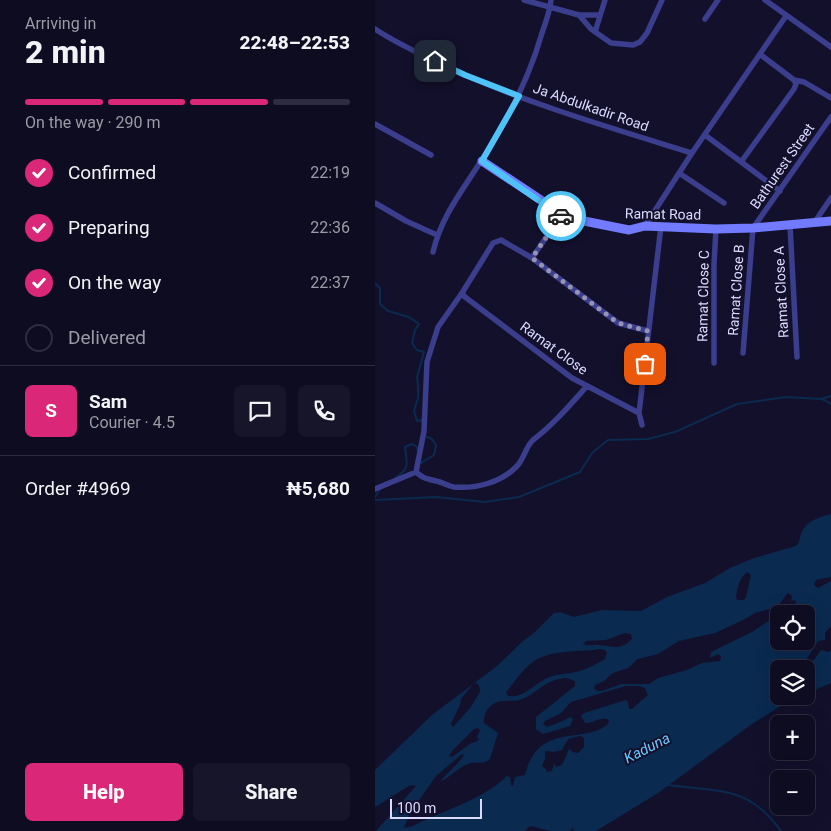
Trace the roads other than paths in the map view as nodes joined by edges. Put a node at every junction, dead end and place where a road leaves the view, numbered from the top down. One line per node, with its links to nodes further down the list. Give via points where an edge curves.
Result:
1 (524, 0): 7 (street)
2 (551, 0): 7 (street)
3 (605, 0): 9 (street)
4 (662, 0): 13 (street, via 647,33 637,44 611,43)
5 (717, 0): 11 (street)
6 (765, 0): 10 (street)
7 (550, 8): 8 (street); 17 (street)
8 (579, 15): 9 (street); 13 (street)
9 (600, 15): 13 (street)
10 (787, 16): 14 (street); 15 (street)
11 (705, 19)
12 (375, 29): 17 (street, Ja Abdulkadir Road, via 465,75)
13 (595, 32)
14 (831, 48)
15 (761, 55): 16 (street); 21 (street)
16 (794, 80): 18 (street, via 804,82); 25 (street, via 794,89)
17 (519, 96): 22 (street, Ja Abdulkadir Road); 24 (street)
18 (831, 98)
19 (831, 117): 27 (street, Bathurest Street)
20 (375, 124): 23 (street)
21 (705, 135): 22 (street); 25 (street)
22 (692, 153): 26 (street)
23 (431, 155)
24 (482, 161): 31 (street, Ramat Road); 39 (street, via 455,200)
25 (741, 162): 27 (street)
26 (679, 173): 29 (street); 35 (street)
27 (780, 191): 37 (street, Bathurest Street)
28 (831, 198): 33 (street)
29 (723, 202)
30 (375, 203): 39 (street)
31 (562, 214): 35 (street, Ramat Road, via 629,230); 41 (street)
32 (831, 221): 33 (street, Ramat Road)
33 (813, 223): 34 (street, Ramat Road)
34 (790, 225): 37 (street, Ramat Road); 45 (street, Ramat Close A)
35 (645, 226): 36 (street, Ramat Road)
36 (661, 226): 38 (street, Ramat Road); 43 (street)
37 (753, 228): 38 (street, Ramat Road); 44 (street, Ramat Close B)
38 (716, 229): 46 (street, Ramat Close C)
39 (437, 235): 40 (street)
40 (433, 252)
41 (532, 258): 42 (street, via 501,240 497,241); 43 (street, via 618,323)
42 (462, 293): 47 (street, Ramat Close, via 572,378); 50 (street, via 438,327 427,362 424,431)
43 (648, 331): 48 (street)
44 (743, 353)
45 (797, 357)
46 (714, 364)
47 (587, 386): 48 (street, Ramat Close); 50 (street, via 539,438 532,440 518,465 505,477 487,484 453,487 436,480 425,480)
48 (639, 413): 49 (street)
49 (642, 425)
50 (416, 472): 51 (street)
51 (375, 489)

